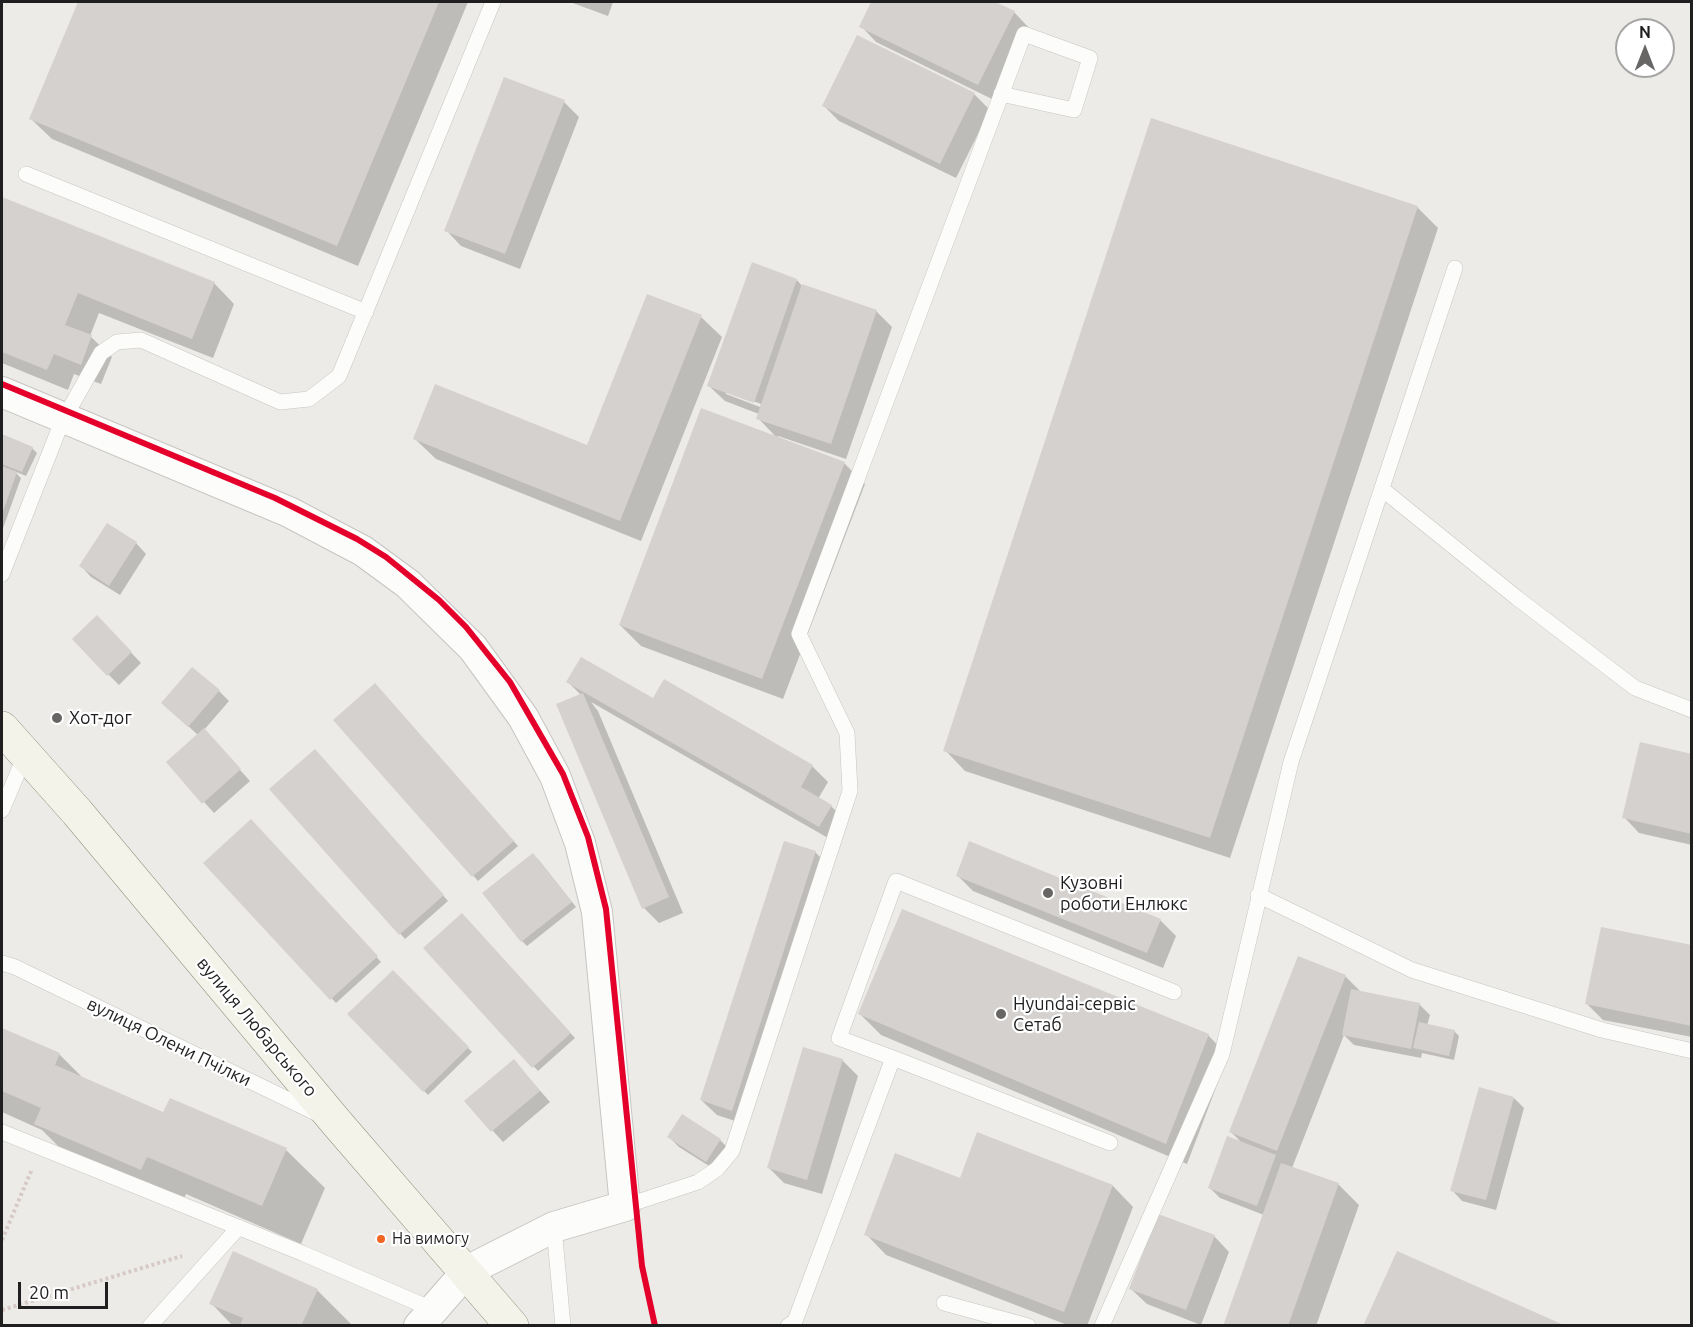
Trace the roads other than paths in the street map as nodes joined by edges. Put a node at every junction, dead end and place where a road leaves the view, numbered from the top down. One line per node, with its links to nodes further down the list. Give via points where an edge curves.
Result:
1 (493, 2): 5 (lane)
2 (1001, 94): 2 (lane, via 1074,110 1090,58 1024,34); 22 (lane, via 800,634 847,733 850,791 732,1152 698,1182)
3 (26, 174): 5 (lane)
4 (1455, 268): 8 (lane)
5 (366, 312): 7 (lane, via 339,376 309,399 280,402 141,340 117,342 101,353)
6 (2, 392): 7 (street)
7 (64, 418): 9 (lane); 22 (street, via 289,513 354,546 437,609 504,688 555,776 590,874 606,982)
8 (1382, 489): 10 (lane, via 1635,688); 14 (lane, via 1291,762)
9 (2, 574)
10 (1692, 710)
11 (2, 728): 12 (main road, вулиця Любарського)
12 (26, 753): 13 (lane); 19 (main road, вулиця Любарського)
13 (2, 810)
14 (1258, 896): 17 (lane, via 1412,970 1602,1030); 33 (lane, via 1222,1054)
15 (2, 963): 19 (lane, вулиця Олени Пчілки)
16 (1174, 992): 18 (lane, via 896,881 839,1038)
17 (1692, 1051)
18 (893, 1058): 21 (lane); 31 (lane, via 795,1321)
19 (336, 1122): 25 (main road, вулиця Любарського)
20 (2, 1132): 23 (lane)
21 (1110, 1143)
22 (625, 1206): 24 (street)
23 (239, 1227): 27 (lane); 28 (lane)
24 (554, 1227): 25 (street); 30 (lane)
25 (467, 1271): 27 (street); 29 (main road, вулиця Любарського)
26 (944, 1303): 32 (lane)
27 (427, 1318)
28 (150, 1326)
29 (512, 1326)
30 (563, 1326)
31 (788, 1326)
32 (1028, 1326)
33 (1102, 1326)

